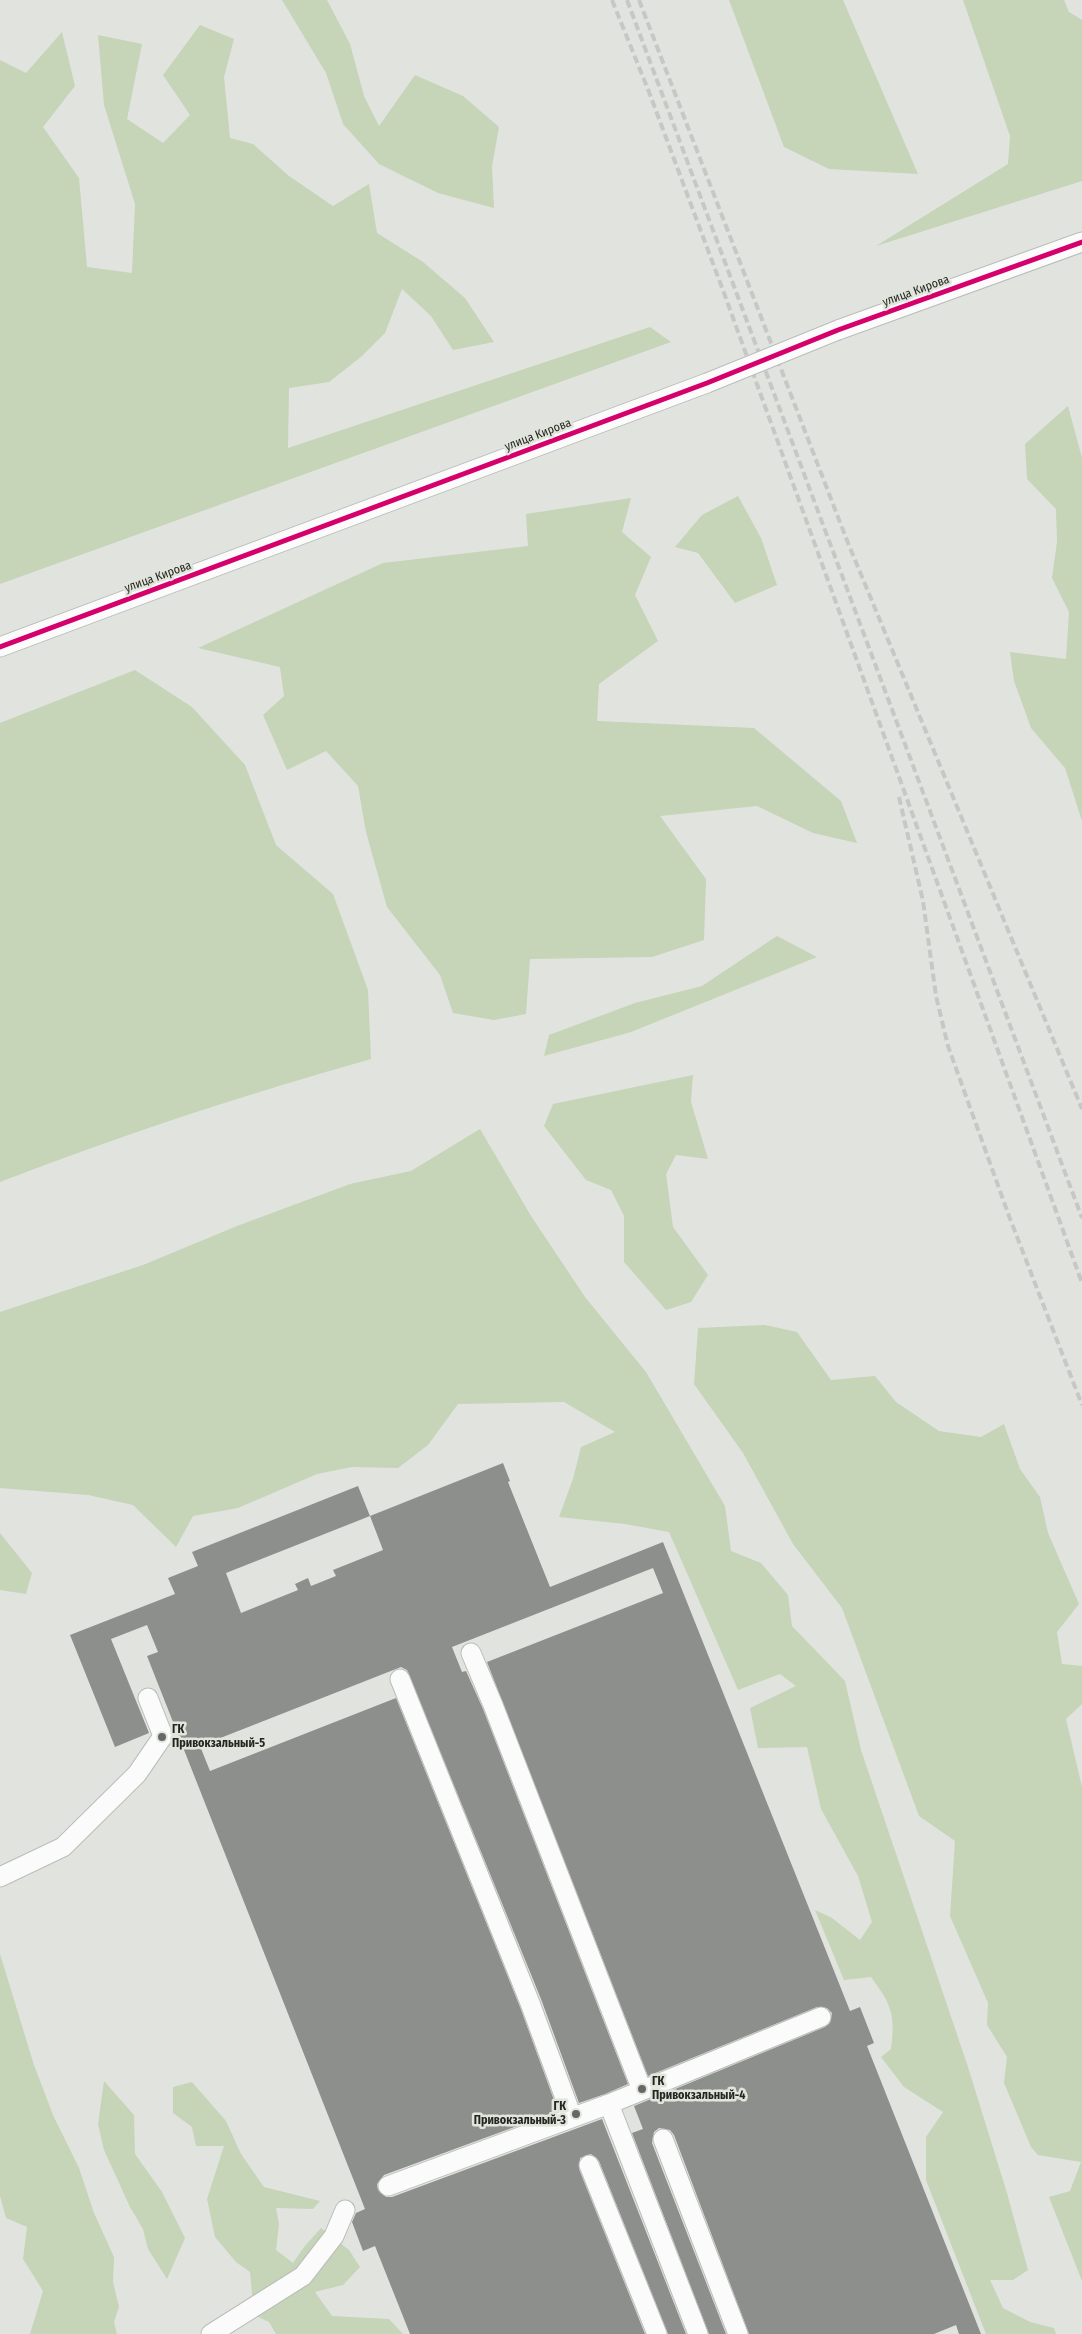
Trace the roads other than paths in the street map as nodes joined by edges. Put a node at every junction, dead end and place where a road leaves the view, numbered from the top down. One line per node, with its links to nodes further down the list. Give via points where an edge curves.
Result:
1 (1082, 242): 2 (street, улица Кирова, bridge, via 838,330 707,383)
2 (0, 647)
3 (470, 1653): 8 (street, via 494,1706)
4 (400, 1679): 10 (street, via 537,2020)
5 (148, 1698): 6 (street, via 163,1736 137,1774 63,1847)
6 (0, 1877)
7 (821, 2016): 8 (street)
8 (642, 2090): 9 (street)
9 (609, 2104): 10 (street); 17 (street)
10 (572, 2117): 13 (street)
11 (663, 2139): 18 (street)
12 (588, 2165): 16 (street)
13 (388, 2186)
14 (345, 2210): 15 (street, via 334,2236 303,2276)
15 (211, 2334)
16 (657, 2334)
17 (698, 2334)
18 (738, 2334)

